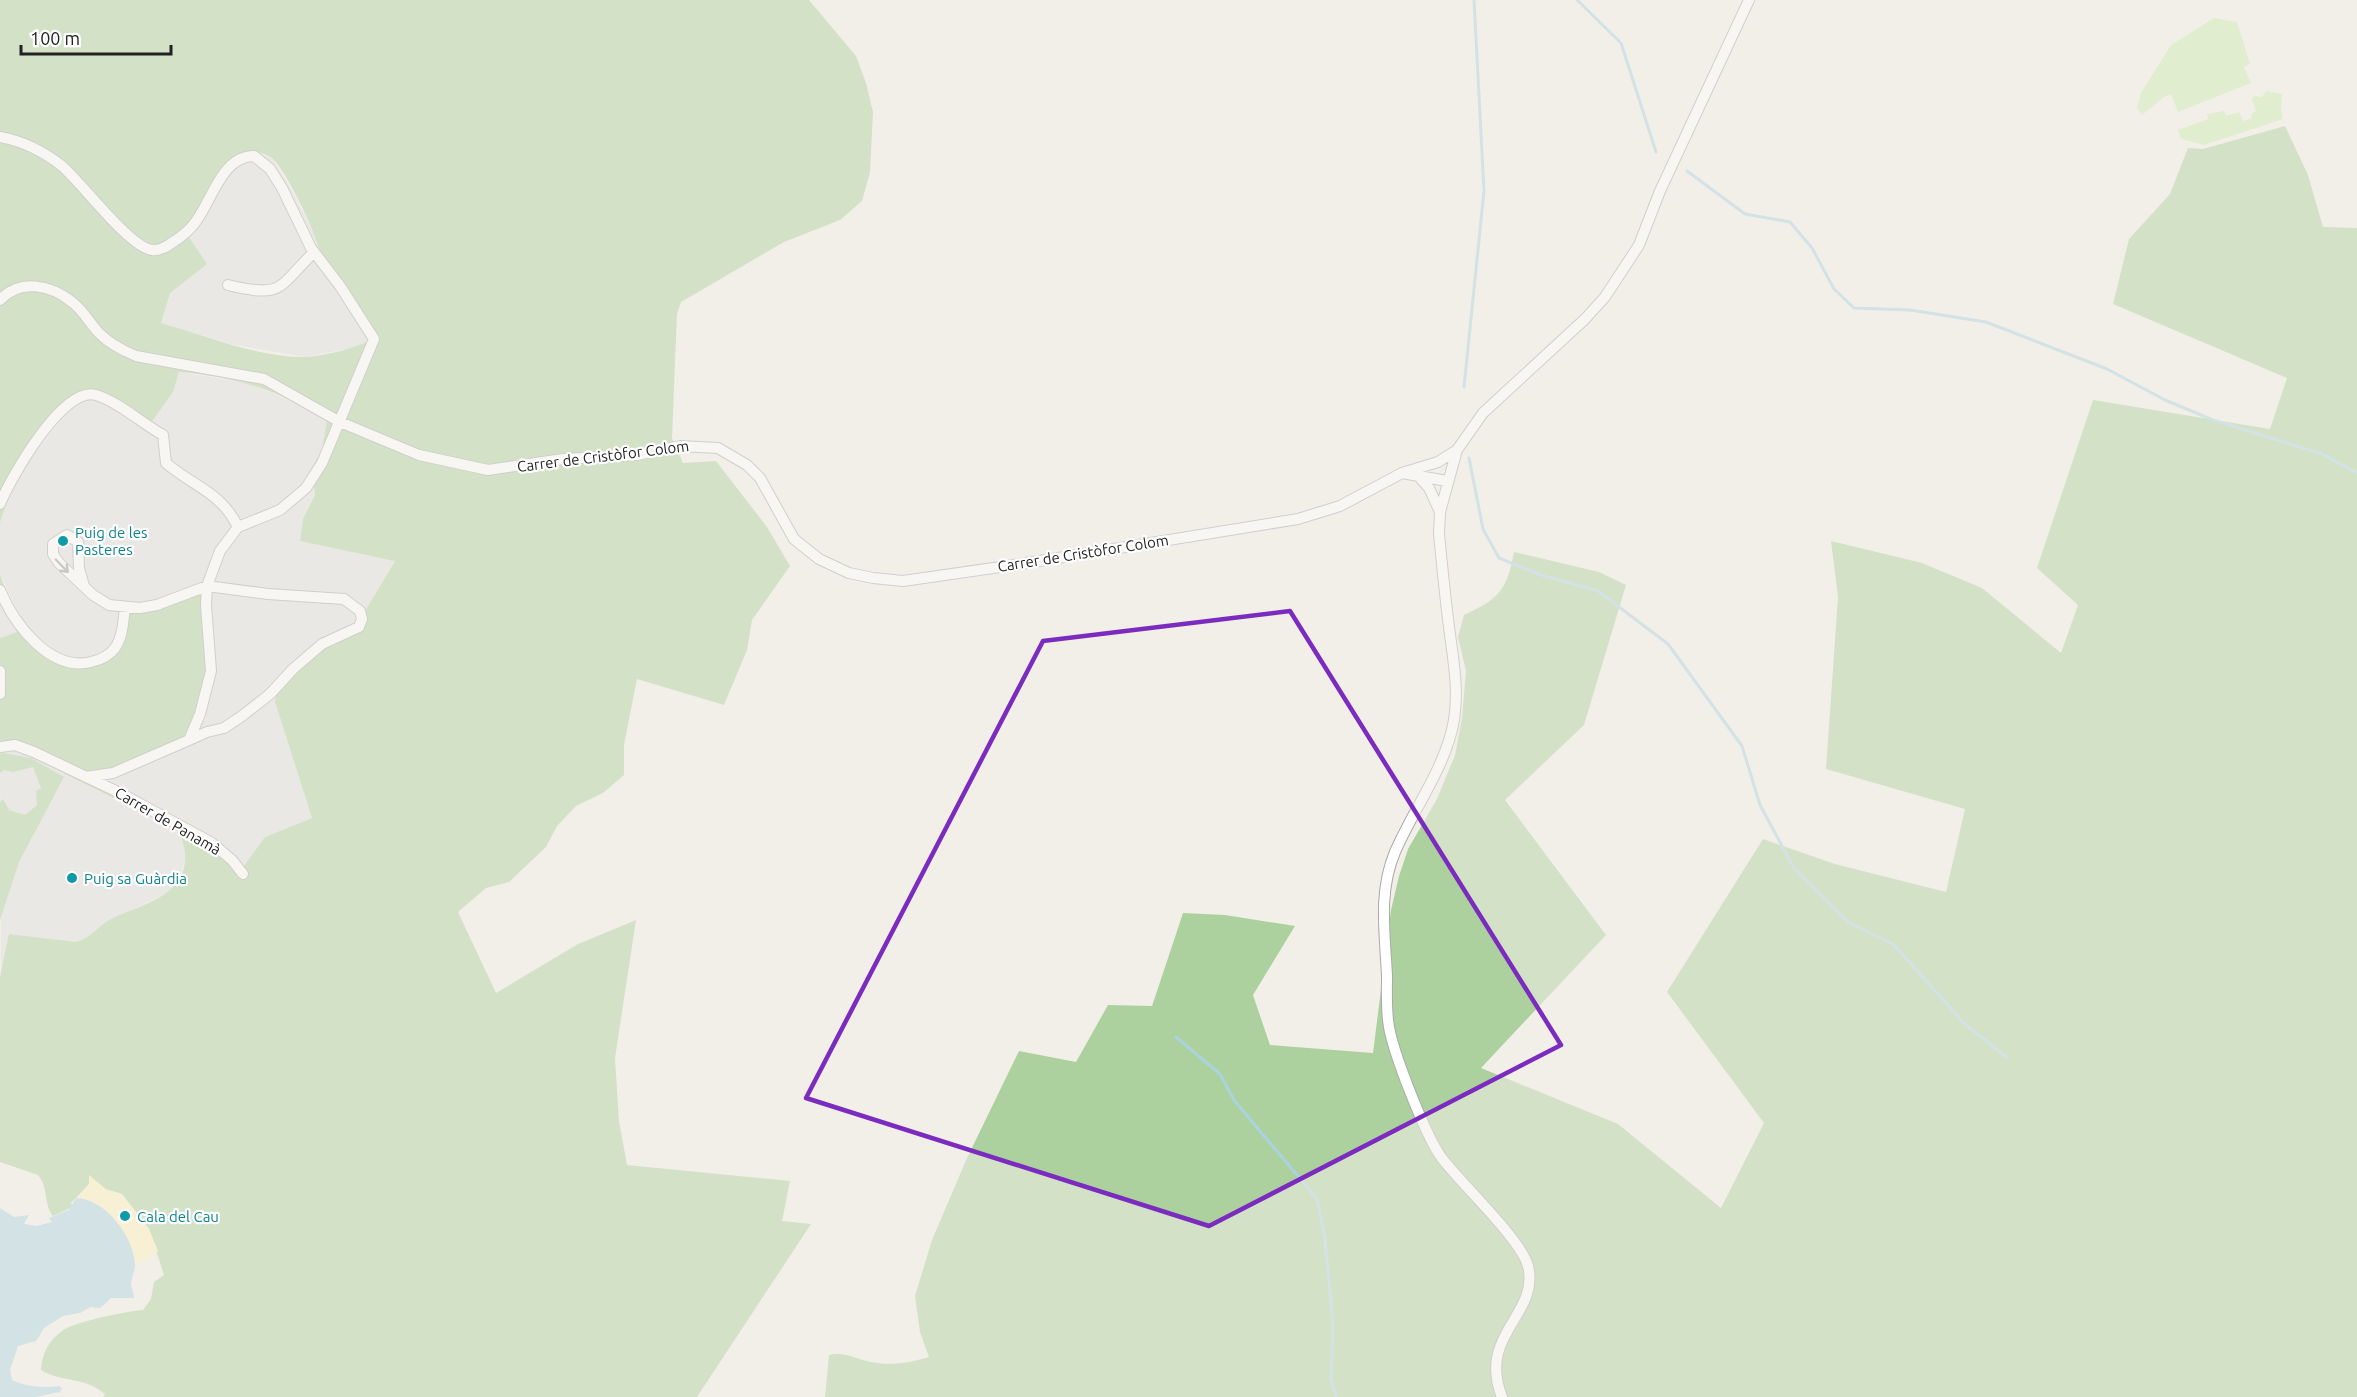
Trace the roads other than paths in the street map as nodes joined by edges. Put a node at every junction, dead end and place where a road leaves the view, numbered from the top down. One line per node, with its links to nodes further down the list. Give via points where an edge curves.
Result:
1 (1749, 0): 7 (street, via 1639,245 1623,271 1585,319 1483,413)
2 (0, 137): 3 (street, via 37,150 62,166 139,244 153,250 167,247 186,234 226,170 245,156 254,156 270,169 282,188)
3 (314, 252): 4 (street, via 272,292); 6 (street, via 374,339)
4 (228, 285)
5 (0, 300): 6 (street, Carrer de Cristòfor Colom, via 23,285 48,288 74,303 102,336 121,350 264,379)
6 (340, 422): 8 (street, Carrer de Cristòfor Colom, via 419,455 488,470 563,459 637,455 680,446 718,448 747,465 760,478 794,539 819,559 849,573 903,581 1298,519 1340,506 1402,473); 12 (street, via 306,488 280,510)
7 (1457, 450): 8 (street, Carrer de Cristòfor Colom); 9 (street)
8 (1420, 472): 9 (street, via 1436,469); 11 (street)
9 (1448, 478): 11 (street)
10 (0, 504): 12 (street, via 6,488 47,427 76,396 94,394 163,435 166,463 183,478 210,491)
11 (1440, 512): 23 (street, via 1438,534 1456,706 1446,748 1396,851 1385,886 1389,1026 1434,1145 1515,1243 1527,1264 1530,1276 1526,1295 1503,1335 1496,1357 1495,1375)
12 (238, 527): 14 (street, via 220,551)
13 (84, 586): 16 (street, via 109,605)
14 (207, 586): 16 (street, via 157,605); 19 (street, via 211,672); 19 (street, via 344,599 360,611 362,620 359,627 322,644 242,716 224,728)
15 (0, 590): 16 (street, via 27,634 47,652 74,663 109,655 116,647)
16 (125, 608)
17 (0, 671): 18 (street)
18 (0, 694)
19 (189, 740): 21 (street, via 113,773)
20 (0, 747): 21 (street, Carrer de Panamà, via 15,745)
21 (86, 777): 22 (street, Carrer de Panamà, via 212,843)
22 (243, 874)
23 (1502, 1397)

